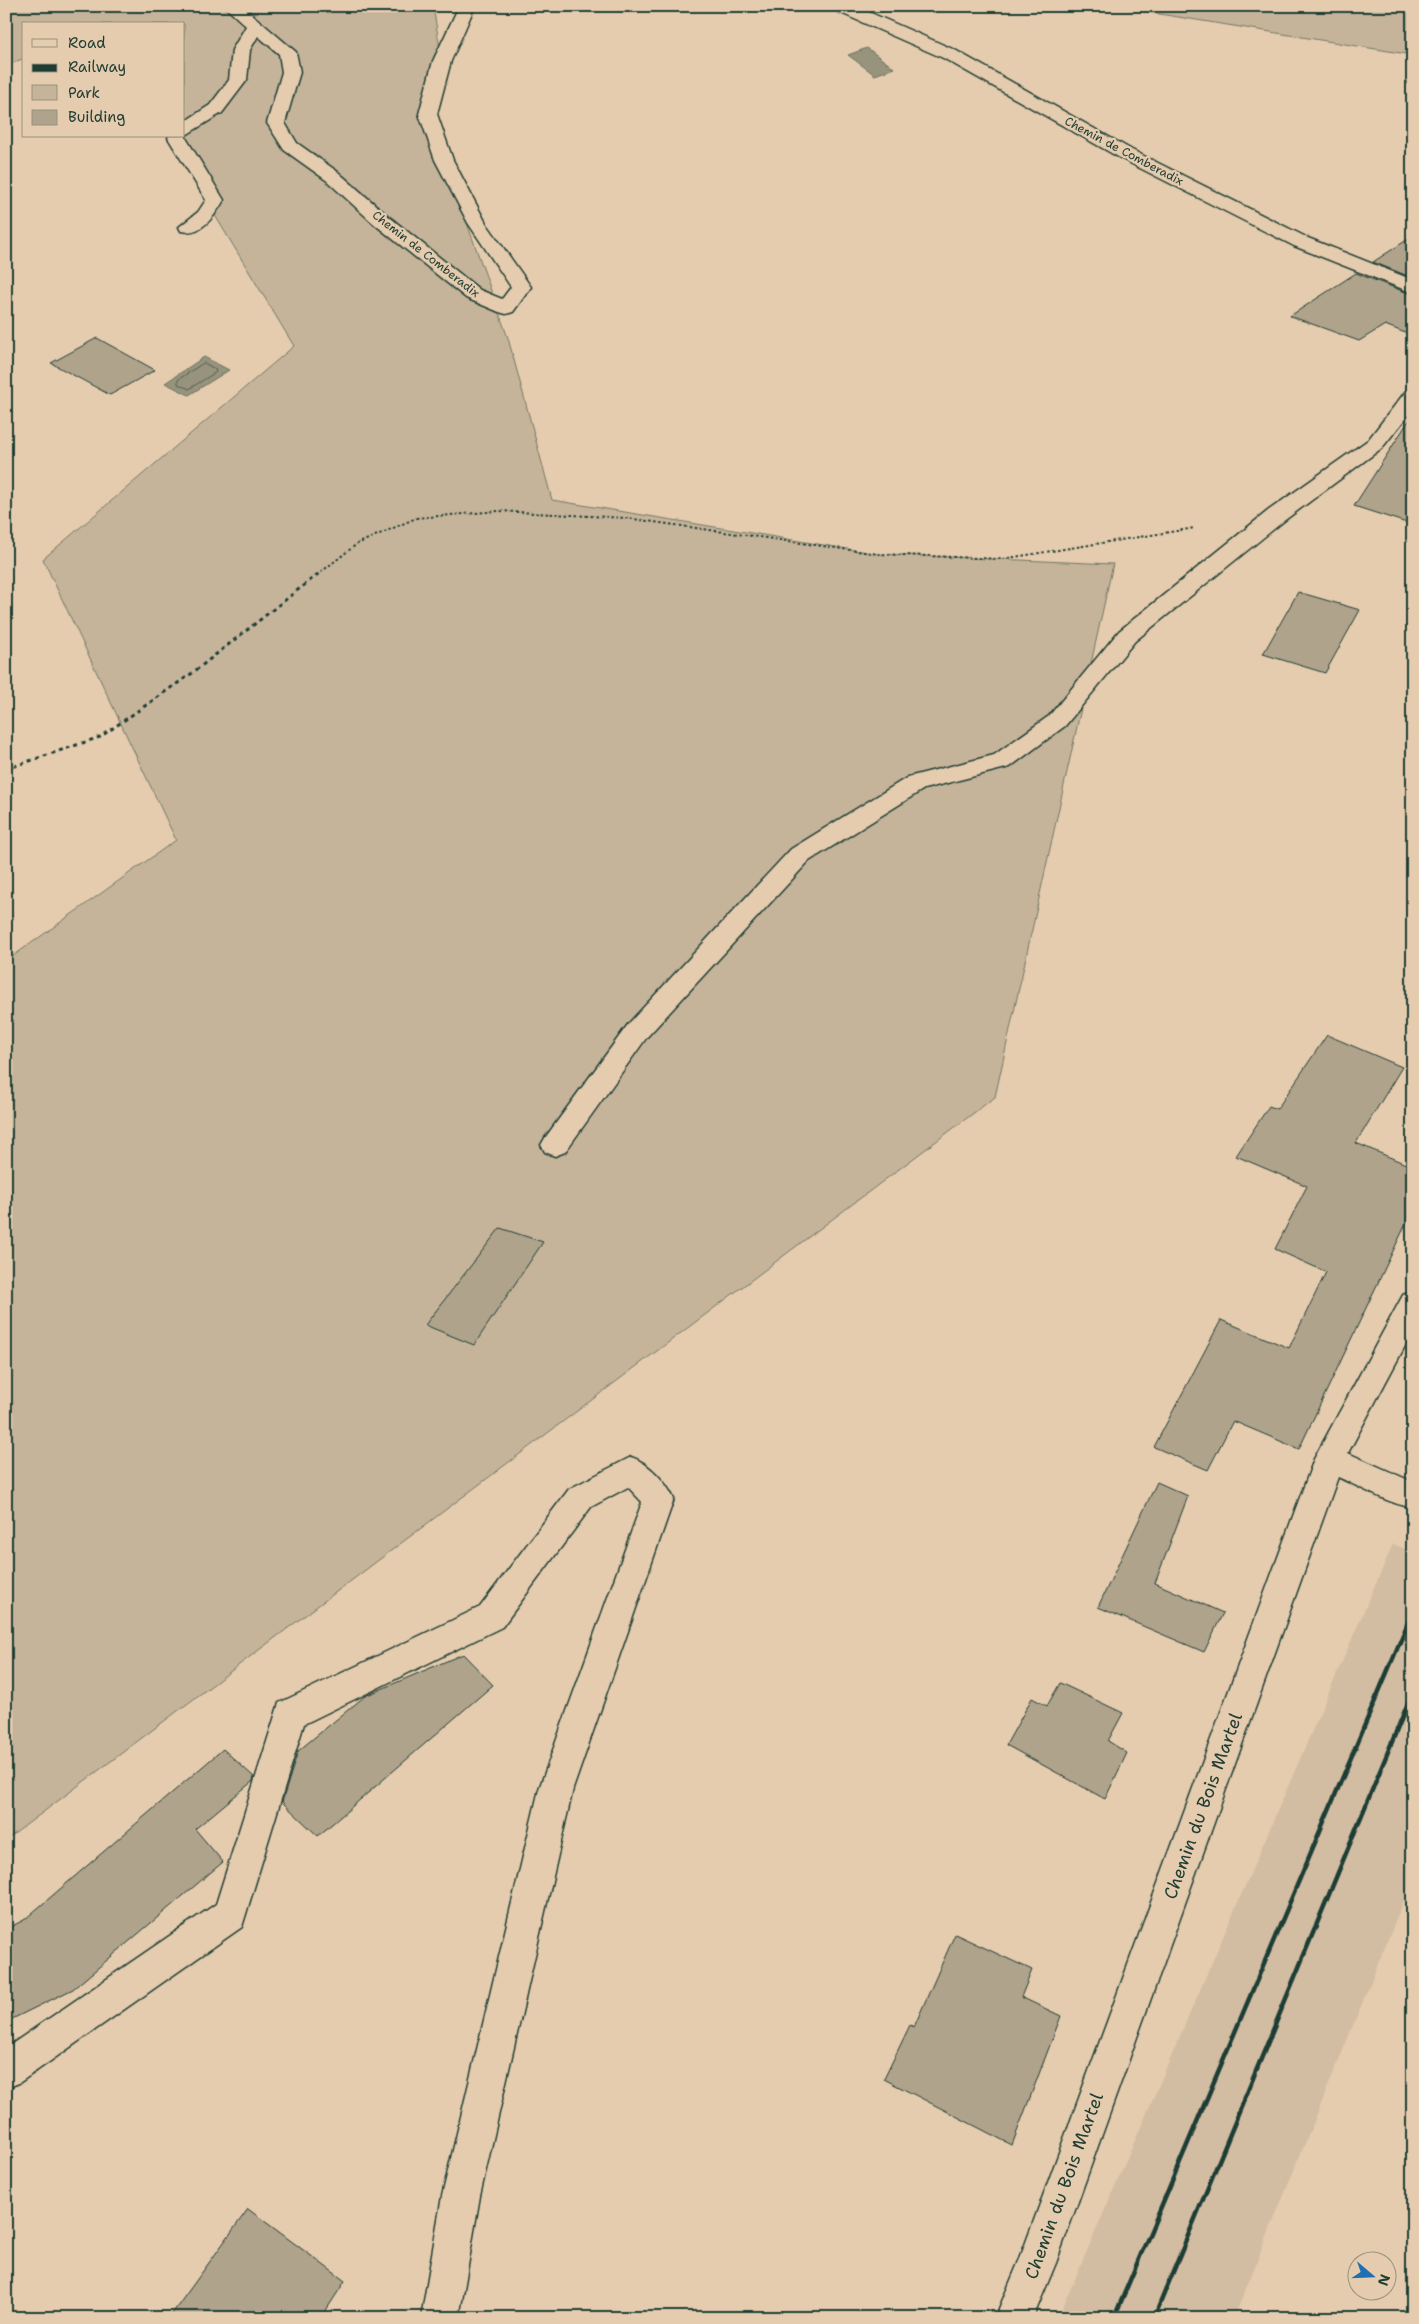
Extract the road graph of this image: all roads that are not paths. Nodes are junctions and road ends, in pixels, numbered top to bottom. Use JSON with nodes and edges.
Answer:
{"nodes":[{"id":1,"x":232,"y":6,"type":"edge"},
{"id":2,"x":467,"y":6,"type":"edge"},
{"id":3,"x":840,"y":6,"type":"edge"},
{"id":4,"x":255,"y":26,"type":"junction"},
{"id":5,"x":185,"y":129,"type":"edge"},
{"id":6,"x":177,"y":138,"type":"edge"},
{"id":7,"x":188,"y":227,"type":"dead end"},
{"id":8,"x":1413,"y":287,"type":"edge"},
{"id":9,"x":1413,"y":395,"type":"edge"},
{"id":10,"x":555,"y":1145,"type":"dead end"},
{"id":11,"x":1413,"y":1303,"type":"edge"},
{"id":12,"x":1329,"y":1459,"type":"junction"},
{"id":13,"x":1408,"y":1494,"type":"dead end"},
{"id":14,"x":6,"y":2070,"type":"edge"},
{"id":15,"x":440,"y":2318,"type":"edge"},
{"id":16,"x":1014,"y":2318,"type":"edge"}],
"edges":[{"from":1,"to":4,"type":"street","name":"Chemin de Comberadix"},
{"from":2,"to":4,"type":"street","name":"Chemin de Comberadix"},
{"from":3,"to":8,"type":"street","name":"Chemin de Comberadix"},
{"from":4,"to":5,"type":"street"},
{"from":6,"to":7,"type":"street"},
{"from":9,"to":10,"type":"street"},
{"from":11,"to":12,"type":"street","name":"Chemin du Bois Martel"},
{"from":12,"to":13,"type":"street"},
{"from":12,"to":16,"type":"street","name":"Chemin du Bois Martel"},
{"from":14,"to":15,"type":"street"}]}
